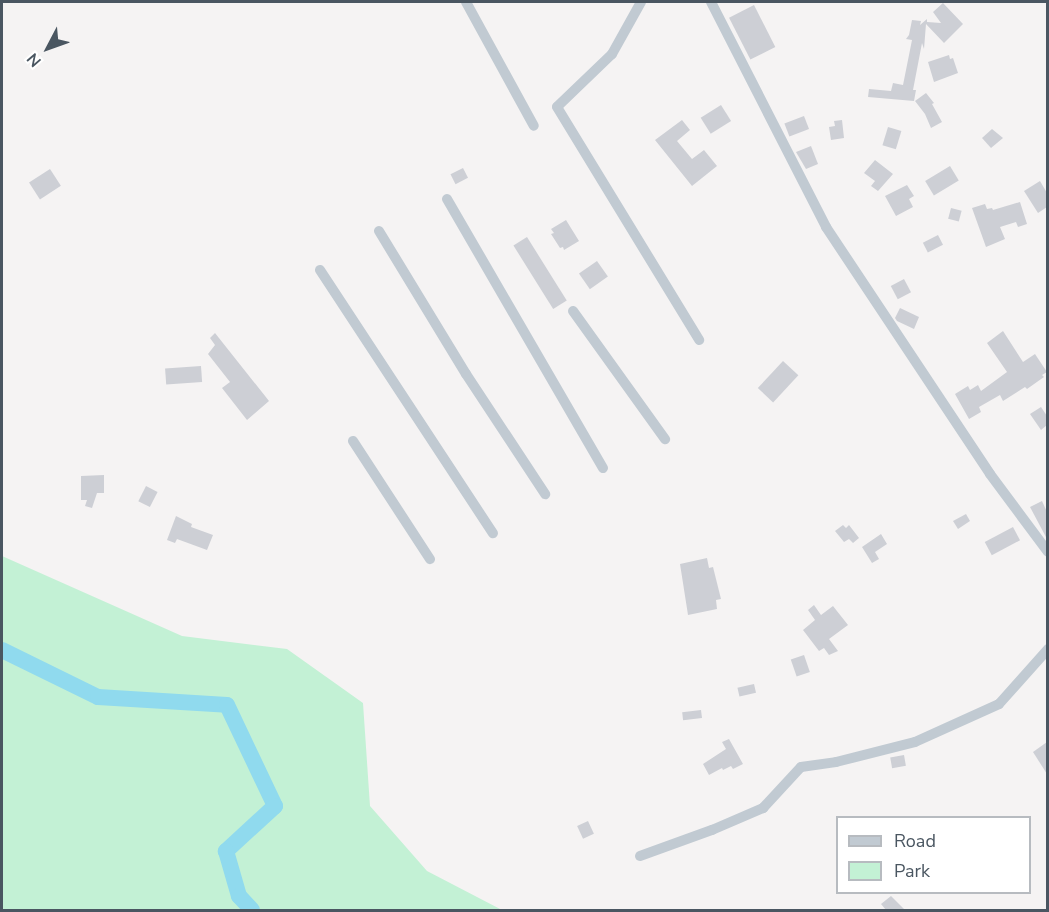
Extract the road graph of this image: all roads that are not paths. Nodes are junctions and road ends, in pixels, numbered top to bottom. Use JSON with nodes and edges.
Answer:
{"nodes":[{"id":1,"x":466,"y":2,"type":"edge"},
{"id":2,"x":641,"y":2,"type":"edge"},
{"id":3,"x":711,"y":2,"type":"edge"},
{"id":4,"x":534,"y":126,"type":"dead end"},
{"id":5,"x":447,"y":199,"type":"dead end"},
{"id":6,"x":379,"y":231,"type":"dead end"},
{"id":7,"x":320,"y":270,"type":"dead end"},
{"id":8,"x":573,"y":310,"type":"dead end"},
{"id":9,"x":699,"y":340,"type":"dead end"},
{"id":10,"x":665,"y":439,"type":"dead end"},
{"id":11,"x":353,"y":441,"type":"dead end"},
{"id":12,"x":603,"y":468,"type":"dead end"},
{"id":13,"x":544,"y":494,"type":"dead end"},
{"id":14,"x":493,"y":533,"type":"dead end"},
{"id":15,"x":1047,"y":552,"type":"edge"},
{"id":16,"x":430,"y":559,"type":"dead end"},
{"id":17,"x":1047,"y":649,"type":"edge"},
{"id":18,"x":640,"y":856,"type":"dead end"}],
"edges":[{"from":1,"to":4,"type":"street"},
{"from":2,"to":9,"type":"street"},
{"from":3,"to":15,"type":"street"},
{"from":5,"to":12,"type":"street"},
{"from":6,"to":13,"type":"street"},
{"from":7,"to":14,"type":"street"},
{"from":8,"to":10,"type":"street"},
{"from":11,"to":16,"type":"street"},
{"from":17,"to":18,"type":"street"}]}
